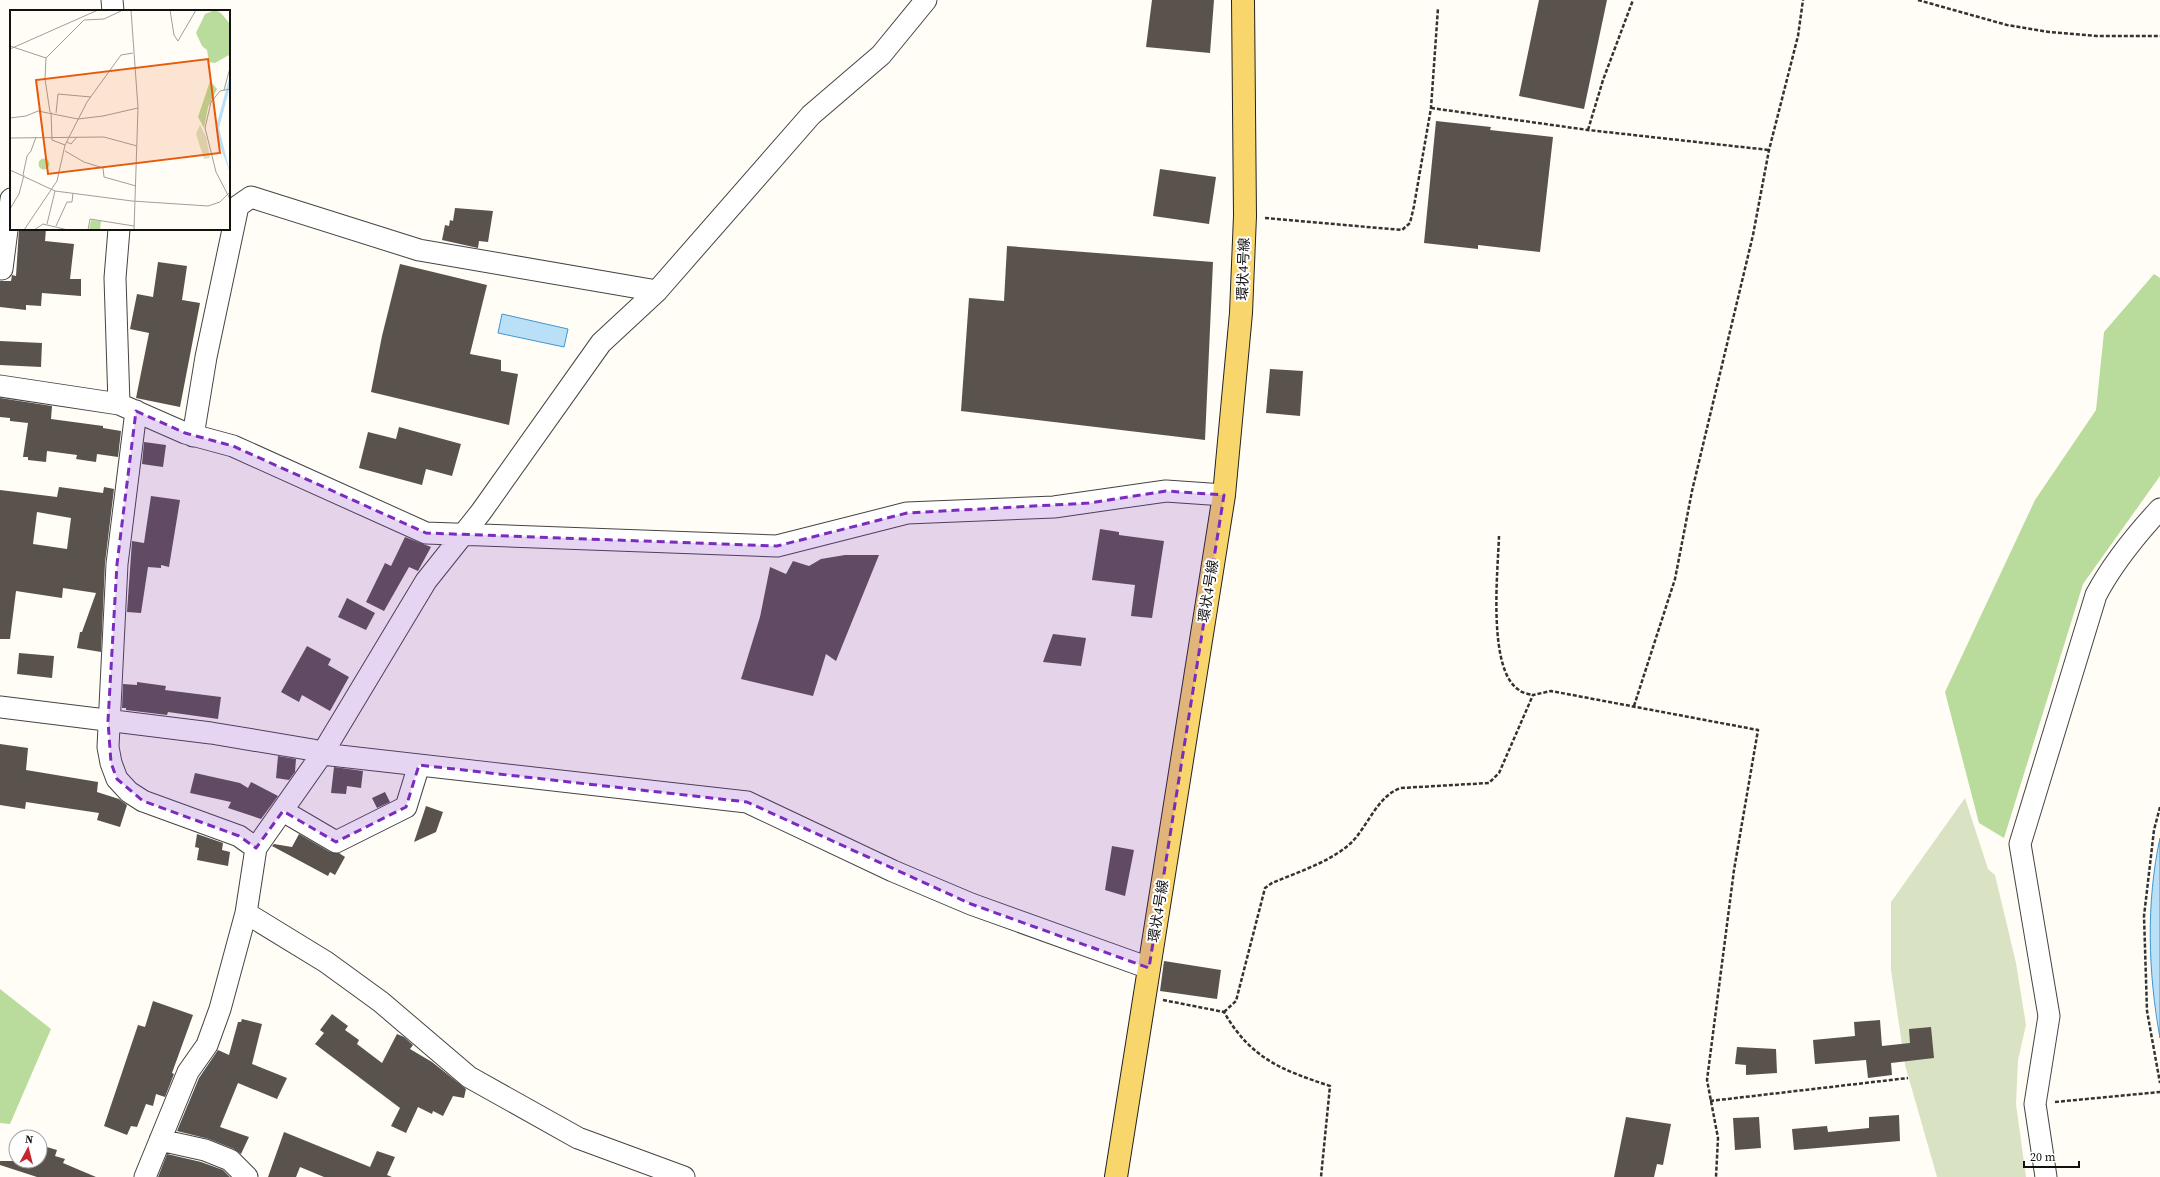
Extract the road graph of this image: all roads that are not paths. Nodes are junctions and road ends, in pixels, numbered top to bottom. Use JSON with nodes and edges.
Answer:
{"nodes":[{"id":1,"x":112,"y":0,"type":"edge"},
{"id":2,"x":926,"y":0,"type":"edge"},
{"id":3,"x":1243,"y":0,"type":"edge"},
{"id":4,"x":113,"y":10,"type":"edge"},
{"id":5,"x":10,"y":207,"type":"edge"},
{"id":6,"x":119,"y":230,"type":"edge"},
{"id":7,"x":2,"y":269,"type":"dead end"},
{"id":8,"x":657,"y":291,"type":"junction"},
{"id":9,"x":0,"y":386,"type":"edge"},
{"id":10,"x":128,"y":408,"type":"junction"},
{"id":11,"x":193,"y":436,"type":"junction"},
{"id":12,"x":1224,"y":495,"type":"junction"},
{"id":13,"x":2160,"y":509,"type":"edge"},
{"id":14,"x":463,"y":535,"type":"junction"},
{"id":15,"x":0,"y":707,"type":"edge"},
{"id":16,"x":108,"y":722,"type":"junction"},
{"id":17,"x":322,"y":754,"type":"junction"},
{"id":18,"x":419,"y":765,"type":"junction"},
{"id":19,"x":283,"y":811,"type":"junction"},
{"id":20,"x":256,"y":848,"type":"junction"},
{"id":21,"x":246,"y":914,"type":"junction"},
{"id":22,"x":1149,"y":968,"type":"junction"},
{"id":23,"x":160,"y":1140,"type":"junction"},
{"id":24,"x":145,"y":1177,"type":"edge"},
{"id":25,"x":247,"y":1177,"type":"edge"},
{"id":26,"x":684,"y":1177,"type":"edge"},
{"id":27,"x":1116,"y":1177,"type":"edge"},
{"id":28,"x":2046,"y":1177,"type":"edge"}],
"edges":[{"from":1,"to":4,"type":"street"},
{"from":2,"to":8,"type":"street"},
{"from":3,"to":12,"type":"main road","name":"環状4号線"},
{"from":5,"to":7,"type":"street"},
{"from":6,"to":10,"type":"street"},
{"from":8,"to":11,"type":"street"},
{"from":8,"to":14,"type":"street"},
{"from":9,"to":10,"type":"street"},
{"from":10,"to":11,"type":"street"},
{"from":10,"to":16,"type":"street"},
{"from":11,"to":14,"type":"street"},
{"from":12,"to":14,"type":"street"},
{"from":12,"to":22,"type":"main road","name":"環状4号線"},
{"from":13,"to":28,"type":"street"},
{"from":14,"to":17,"type":"street"},
{"from":15,"to":16,"type":"street"},
{"from":16,"to":17,"type":"street"},
{"from":16,"to":20,"type":"street"},
{"from":17,"to":18,"type":"street"},
{"from":17,"to":19,"type":"street"},
{"from":18,"to":19,"type":"street"},
{"from":18,"to":22,"type":"street"},
{"from":19,"to":20,"type":"street"},
{"from":20,"to":21,"type":"street"},
{"from":21,"to":23,"type":"street"},
{"from":21,"to":26,"type":"street"},
{"from":22,"to":27,"type":"main road","name":"環状4号線"},
{"from":23,"to":24,"type":"street"},
{"from":23,"to":25,"type":"street"}]}
